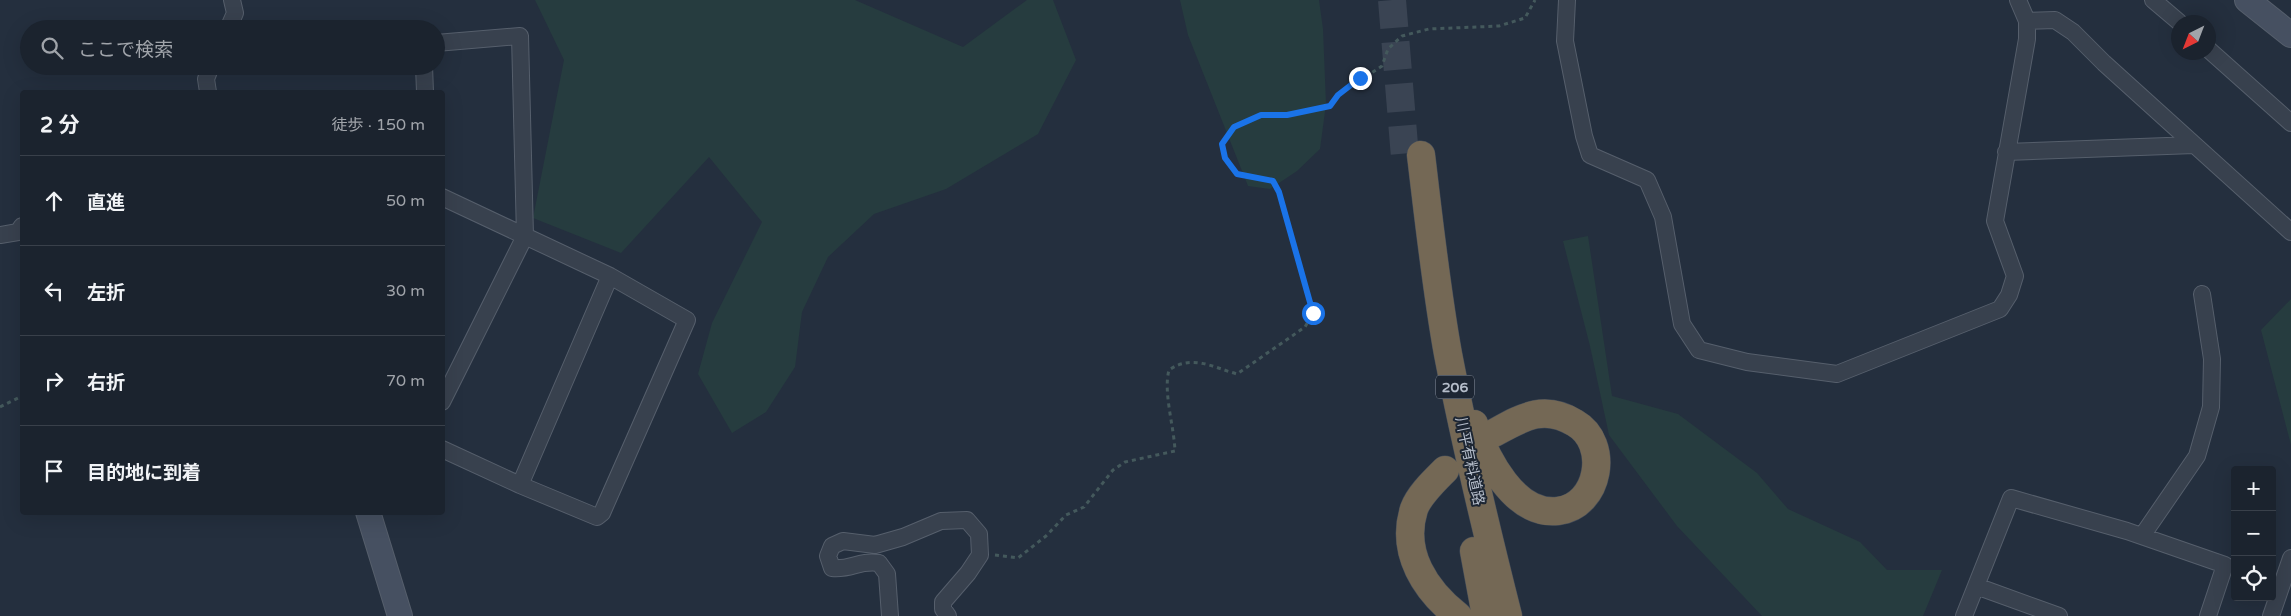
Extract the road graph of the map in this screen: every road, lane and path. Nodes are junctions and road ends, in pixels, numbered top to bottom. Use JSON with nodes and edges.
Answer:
{"nodes":[{"id":1,"x":232,"y":0,"type":"edge"},
{"id":2,"x":1535,"y":0,"type":"edge"},
{"id":3,"x":1567,"y":0,"type":"edge"},
{"id":4,"x":2018,"y":0,"type":"edge"},
{"id":5,"x":2154,"y":0,"type":"edge"},
{"id":6,"x":2261,"y":4,"type":"edge"},
{"id":7,"x":2171,"y":15,"type":"edge"},
{"id":8,"x":232,"y":20,"type":"edge"},
{"id":9,"x":2027,"y":21,"type":"junction"},
{"id":10,"x":2291,"y":35,"type":"edge"},
{"id":11,"x":445,"y":42,"type":"edge"},
{"id":12,"x":2216,"y":56,"type":"edge"},
{"id":13,"x":208,"y":75,"type":"edge"},
{"id":14,"x":424,"y":75,"type":"edge"},
{"id":15,"x":208,"y":90,"type":"edge"},
{"id":16,"x":425,"y":90,"type":"edge"},
{"id":17,"x":2291,"y":123,"type":"edge"},
{"id":18,"x":2194,"y":145,"type":"junction"},
{"id":19,"x":2006,"y":152,"type":"junction"},
{"id":20,"x":445,"y":198,"type":"edge"},
{"id":21,"x":20,"y":229,"type":"edge"},
{"id":22,"x":2291,"y":232,"type":"edge"},
{"id":23,"x":0,"y":235,"type":"edge"},
{"id":24,"x":525,"y":236,"type":"junction"},
{"id":25,"x":610,"y":276,"type":"junction"},
{"id":26,"x":2202,"y":294,"type":"dead end"},
{"id":27,"x":1448,"y":352,"type":"junction"},
{"id":28,"x":445,"y":396,"type":"edge"},
{"id":29,"x":20,"y":397,"type":"edge"},
{"id":30,"x":0,"y":407,"type":"edge"},
{"id":31,"x":1494,"y":433,"type":"dead end"},
{"id":32,"x":445,"y":450,"type":"edge"},
{"id":33,"x":1450,"y":461,"type":"junction"},
{"id":34,"x":520,"y":485,"type":"junction"},
{"id":35,"x":369,"y":515,"type":"edge"},
{"id":36,"x":2142,"y":536,"type":"junction"},
{"id":37,"x":980,"y":553,"type":"junction"},
{"id":38,"x":2291,"y":558,"type":"edge"},
{"id":39,"x":1976,"y":586,"type":"junction"},
{"id":40,"x":400,"y":616,"type":"edge"},
{"id":41,"x":890,"y":616,"type":"edge"},
{"id":42,"x":948,"y":616,"type":"edge"},
{"id":43,"x":1458,"y":616,"type":"edge"},
{"id":44,"x":1486,"y":616,"type":"edge"},
{"id":45,"x":1497,"y":616,"type":"edge"},
{"id":46,"x":1508,"y":616,"type":"edge"},
{"id":47,"x":1964,"y":616,"type":"edge"},
{"id":48,"x":2059,"y":616,"type":"edge"},
{"id":49,"x":2208,"y":616,"type":"edge"},
{"id":50,"x":2270,"y":616,"type":"edge"}],
"edges":[{"from":1,"to":8,"type":"street"},
{"from":2,"to":37,"type":"path"},
{"from":3,"to":19,"type":"street"},
{"from":4,"to":9,"type":"street"},
{"from":5,"to":7,"type":"street"},
{"from":6,"to":10,"type":"street"},
{"from":9,"to":18,"type":"street"},
{"from":9,"to":19,"type":"street"},
{"from":11,"to":24,"type":"street"},
{"from":12,"to":17,"type":"street"},
{"from":13,"to":15,"type":"street"},
{"from":14,"to":16,"type":"street"},
{"from":18,"to":19,"type":"street"},
{"from":18,"to":22,"type":"street"},
{"from":20,"to":24,"type":"street"},
{"from":21,"to":23,"type":"street"},
{"from":24,"to":25,"type":"street"},
{"from":24,"to":28,"type":"street"},
{"from":25,"to":34,"type":"street"},
{"from":25,"to":34,"type":"street"},
{"from":26,"to":36,"type":"street"},
{"from":27,"to":31,"type":"highway"},
{"from":27,"to":33,"type":"highway","name":"川平有料道路","number":"206"},
{"from":27,"to":46,"type":"highway","name":"川平有料道路","number":"206"},
{"from":29,"to":30,"type":"path"},
{"from":32,"to":34,"type":"street"},
{"from":33,"to":43,"type":"highway"},
{"from":33,"to":44,"type":"highway"},
{"from":33,"to":45,"type":"highway","name":"川平有料道路","number":"206"},
{"from":35,"to":40,"type":"street"},
{"from":36,"to":39,"type":"street"},
{"from":36,"to":49,"type":"street"},
{"from":37,"to":41,"type":"street"},
{"from":37,"to":42,"type":"street"},
{"from":38,"to":50,"type":"street"},
{"from":39,"to":47,"type":"street"},
{"from":39,"to":48,"type":"street"}]}
